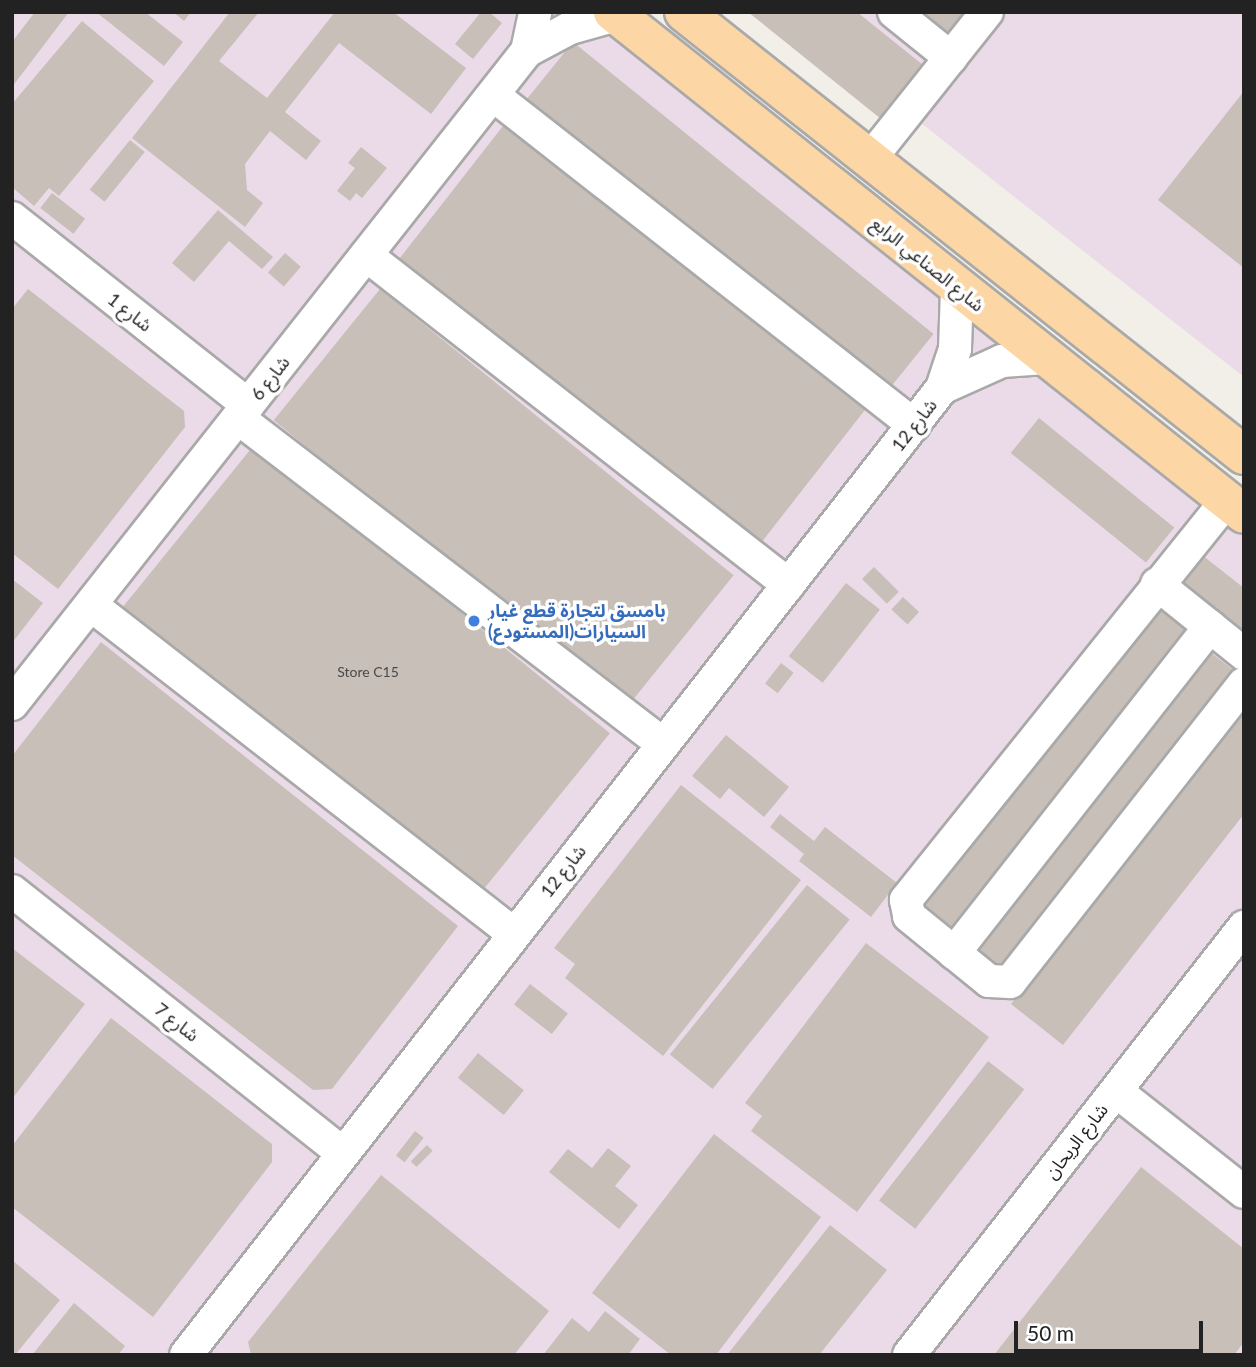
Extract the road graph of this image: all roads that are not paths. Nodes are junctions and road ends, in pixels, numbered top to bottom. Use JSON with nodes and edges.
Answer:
{"nodes":[{"id":1,"x":535,"y":12,"type":"edge"},
{"id":2,"x":894,"y":12,"type":"edge"},
{"id":3,"x":987,"y":12,"type":"edge"},
{"id":4,"x":615,"y":14,"type":"edge"},
{"id":5,"x":702,"y":18,"type":"edge"},
{"id":6,"x":527,"y":51,"type":"junction"},
{"id":7,"x":951,"y":58,"type":"junction"},
{"id":8,"x":493,"y":94,"type":"junction"},
{"id":9,"x":870,"y":159,"type":"junction"},
{"id":10,"x":12,"y":218,"type":"edge"},
{"id":11,"x":366,"y":256,"type":"junction"},
{"id":12,"x":957,"y":288,"type":"junction"},
{"id":13,"x":1046,"y":358,"type":"junction"},
{"id":14,"x":942,"y":388,"type":"junction"},
{"id":15,"x":243,"y":412,"type":"junction"},
{"id":16,"x":914,"y":425,"type":"junction"},
{"id":17,"x":1244,"y":455,"type":"edge"},
{"id":18,"x":1230,"y":493,"type":"edge"},
{"id":19,"x":1157,"y":584,"type":"junction"},
{"id":20,"x":789,"y":586,"type":"junction"},
{"id":21,"x":91,"y":604,"type":"junction"},
{"id":22,"x":1210,"y":626,"type":"junction"},
{"id":23,"x":1244,"y":654,"type":"edge"},
{"id":24,"x":1244,"y":684,"type":"edge"},
{"id":25,"x":12,"y":704,"type":"edge"},
{"id":26,"x":663,"y":744,"type":"junction"},
{"id":27,"x":12,"y":891,"type":"edge"},
{"id":28,"x":1244,"y":927,"type":"edge"},
{"id":29,"x":514,"y":934,"type":"junction"},
{"id":30,"x":954,"y":953,"type":"junction"},
{"id":31,"x":1115,"y":1091,"type":"junction"},
{"id":32,"x":342,"y":1153,"type":"junction"},
{"id":33,"x":1244,"y":1192,"type":"edge"},
{"id":34,"x":201,"y":1350,"type":"edge"},
{"id":35,"x":909,"y":1355,"type":"edge"}],
"edges":[{"from":1,"to":6,"type":"street","name":"شارع 6"},
{"from":2,"to":7,"type":"street"},
{"from":3,"to":7,"type":"street"},
{"from":4,"to":6,"type":"street","name":"شارع 6"},
{"from":4,"to":12,"type":"main road","name":"شارع الصناعي الرابع"},
{"from":5,"to":9,"type":"main road"},
{"from":6,"to":8,"type":"street","name":"شارع 6"},
{"from":7,"to":9,"type":"street"},
{"from":8,"to":11,"type":"street","name":"شارع 6"},
{"from":8,"to":16,"type":"street"},
{"from":9,"to":17,"type":"main road"},
{"from":10,"to":15,"type":"street","name":"شارع 1"},
{"from":11,"to":15,"type":"street","name":"شارع 6"},
{"from":11,"to":20,"type":"street"},
{"from":12,"to":13,"type":"main road","name":"شارع الصناعي الرابع"},
{"from":12,"to":14,"type":"street","name":"شارع 12"},
{"from":13,"to":14,"type":"street","name":"شارع 12"},
{"from":13,"to":18,"type":"main road","name":"شارع الصناعي الرابع"},
{"from":14,"to":16,"type":"street","name":"شارع 12"},
{"from":15,"to":21,"type":"street","name":"شارع 6"},
{"from":15,"to":26,"type":"street","name":"شارع 1"},
{"from":16,"to":20,"type":"street","name":"شارع 12"},
{"from":18,"to":19,"type":"street"},
{"from":19,"to":22,"type":"street"},
{"from":19,"to":30,"type":"street"},
{"from":20,"to":26,"type":"street","name":"شارع 12"},
{"from":21,"to":25,"type":"street","name":"شارع 6"},
{"from":21,"to":29,"type":"street"},
{"from":22,"to":23,"type":"street"},
{"from":22,"to":30,"type":"street"},
{"from":24,"to":30,"type":"street"},
{"from":26,"to":29,"type":"street","name":"شارع 12"},
{"from":27,"to":32,"type":"street","name":"شارع 7"},
{"from":28,"to":31,"type":"street","name":"شارع الريحان"},
{"from":29,"to":32,"type":"street","name":"شارع 12"},
{"from":31,"to":33,"type":"street"},
{"from":31,"to":35,"type":"street","name":"شارع الريحان"},
{"from":32,"to":34,"type":"street","name":"شارع 12"}]}
